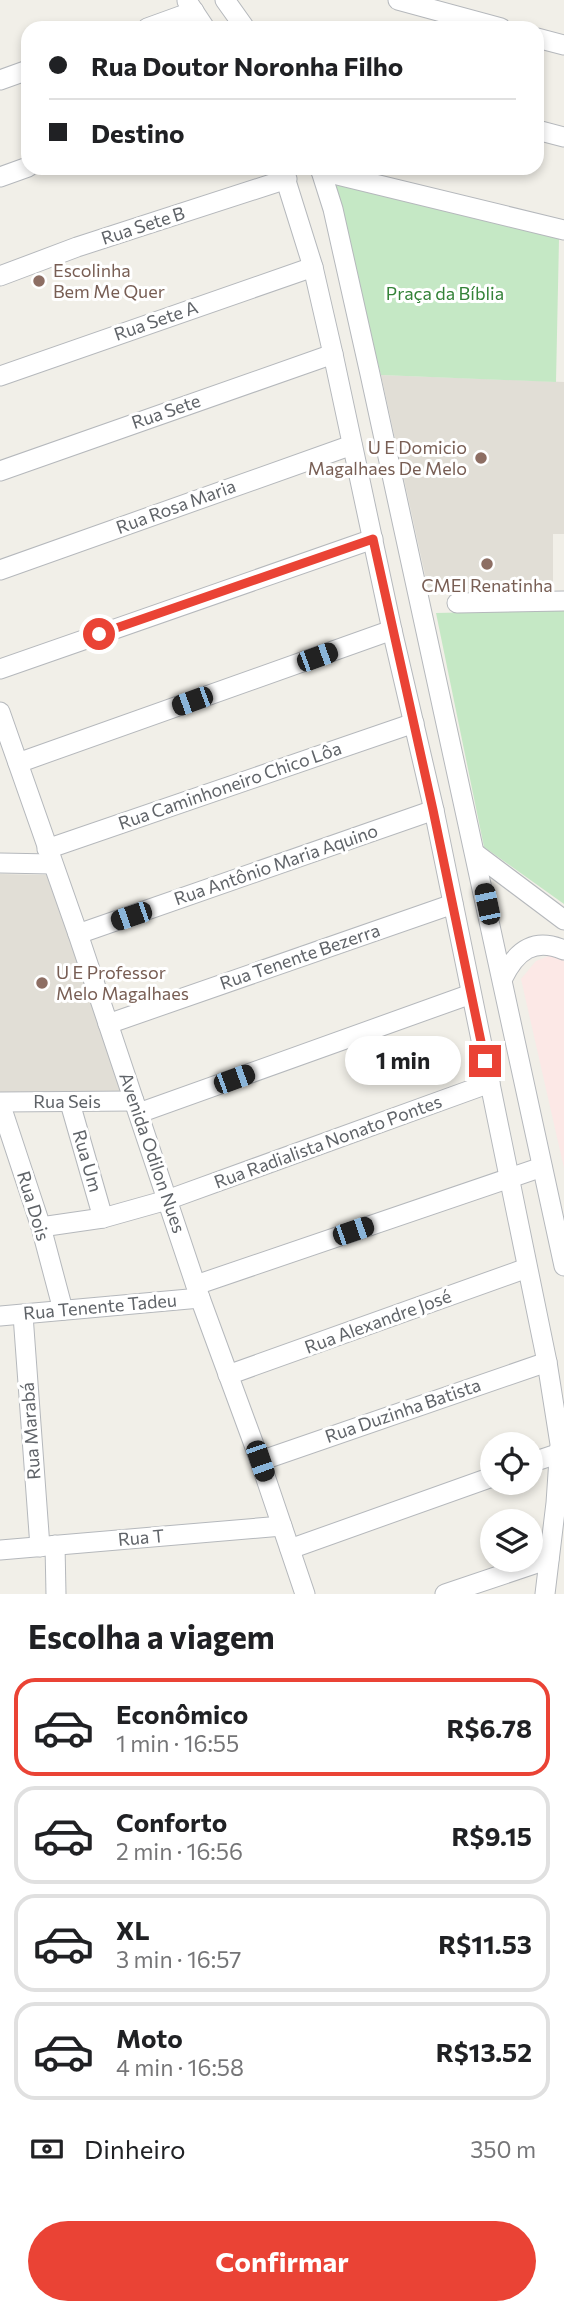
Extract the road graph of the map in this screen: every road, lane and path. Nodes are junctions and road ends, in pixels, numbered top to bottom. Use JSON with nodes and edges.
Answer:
{"nodes":[{"id":1,"x":225,"y":0,"type":"edge"},
{"id":2,"x":398,"y":0,"type":"edge"},
{"id":3,"x":195,"y":13,"type":"edge"},
{"id":4,"x":169,"y":21,"type":"edge"},
{"id":5,"x":240,"y":21,"type":"edge"},
{"id":6,"x":475,"y":21,"type":"edge"},
{"id":7,"x":544,"y":40,"type":"edge"},
{"id":8,"x":564,"y":45,"type":"edge"},
{"id":9,"x":21,"y":72,"type":"edge"},
{"id":10,"x":0,"y":80,"type":"edge"},
{"id":11,"x":544,"y":132,"type":"edge"},
{"id":12,"x":564,"y":137,"type":"edge"},
{"id":13,"x":21,"y":170,"type":"edge"},
{"id":14,"x":281,"y":175,"type":"edge"},
{"id":15,"x":284,"y":175,"type":"edge"},
{"id":16,"x":321,"y":175,"type":"edge"},
{"id":17,"x":340,"y":175,"type":"edge"},
{"id":18,"x":0,"y":177,"type":"edge"},
{"id":19,"x":564,"y":230,"type":"edge"},
{"id":20,"x":313,"y":267,"type":"junction"},
{"id":21,"x":0,"y":276,"type":"edge"},
{"id":22,"x":333,"y":354,"type":"junction"},
{"id":23,"x":0,"y":376,"type":"edge"},
{"id":24,"x":352,"y":444,"type":"junction"},
{"id":25,"x":0,"y":471,"type":"edge"},
{"id":26,"x":373,"y":539,"type":"junction"},
{"id":27,"x":0,"y":570,"type":"edge"},
{"id":28,"x":413,"y":578,"type":"junction"},
{"id":29,"x":383,"y":585,"type":"junction"},
{"id":30,"x":564,"y":601,"type":"edge"},
{"id":31,"x":457,"y":603,"type":"dead end"},
{"id":32,"x":392,"y":630,"type":"junction"},
{"id":33,"x":0,"y":669,"type":"edge"},
{"id":34,"x":0,"y":712,"type":"edge"},
{"id":35,"x":414,"y":723,"type":"junction"},
{"id":36,"x":18,"y":763,"type":"junction"},
{"id":37,"x":433,"y":810,"type":"junction"},
{"id":38,"x":476,"y":854,"type":"junction"},
{"id":39,"x":50,"y":857,"type":"junction"},
{"id":40,"x":0,"y":863,"type":"edge"},
{"id":41,"x":453,"y":904,"type":"junction"},
{"id":42,"x":564,"y":920,"type":"edge"},
{"id":43,"x":78,"y":934,"type":"junction"},
{"id":44,"x":564,"y":950,"type":"edge"},
{"id":45,"x":503,"y":978,"type":"junction"},
{"id":46,"x":471,"y":994,"type":"junction"},
{"id":47,"x":108,"y":1024,"type":"junction"},
{"id":48,"x":489,"y":1083,"type":"junction"},
{"id":49,"x":528,"y":1102,"type":"junction"},
{"id":50,"x":0,"y":1103,"type":"edge"},
{"id":51,"x":71,"y":1103,"type":"junction"},
{"id":52,"x":136,"y":1107,"type":"junction"},
{"id":53,"x":496,"y":1111,"type":"junction"},
{"id":54,"x":542,"y":1167,"type":"junction"},
{"id":55,"x":509,"y":1177,"type":"junction"},
{"id":56,"x":167,"y":1200,"type":"junction"},
{"id":57,"x":103,"y":1218,"type":"junction"},
{"id":58,"x":41,"y":1227,"type":"junction"},
{"id":59,"x":564,"y":1266,"type":"edge"},
{"id":60,"x":527,"y":1268,"type":"junction"},
{"id":61,"x":198,"y":1291,"type":"junction"},
{"id":62,"x":63,"y":1310,"type":"junction"},
{"id":63,"x":23,"y":1315,"type":"junction"},
{"id":64,"x":0,"y":1316,"type":"edge"},
{"id":65,"x":547,"y":1362,"type":"junction"},
{"id":66,"x":228,"y":1375,"type":"junction"},
{"id":67,"x":560,"y":1452,"type":"junction"},
{"id":68,"x":543,"y":1458,"type":"edge"},
{"id":69,"x":260,"y":1461,"type":"junction"},
{"id":70,"x":480,"y":1481,"type":"edge"},
{"id":71,"x":282,"y":1526,"type":"junction"},
{"id":72,"x":47,"y":1546,"type":"junction"},
{"id":73,"x":290,"y":1549,"type":"junction"},
{"id":74,"x":0,"y":1550,"type":"edge"},
{"id":75,"x":557,"y":1561,"type":"edge"},
{"id":76,"x":564,"y":1578,"type":"edge"},
{"id":77,"x":56,"y":1594,"type":"edge"},
{"id":78,"x":305,"y":1594,"type":"edge"},
{"id":79,"x":445,"y":1594,"type":"edge"},
{"id":80,"x":545,"y":1594,"type":"edge"}],
"edges":[{"from":1,"to":5,"type":"street"},
{"from":2,"to":6,"type":"street"},
{"from":3,"to":4,"type":"street"},
{"from":7,"to":8,"type":"street"},
{"from":9,"to":10,"type":"street"},
{"from":11,"to":12,"type":"street"},
{"from":13,"to":18,"type":"street"},
{"from":14,"to":21,"type":"street","name":"Rua Sete B"},
{"from":15,"to":20,"type":"street"},
{"from":16,"to":28,"type":"street"},
{"from":17,"to":19,"type":"street"},
{"from":20,"to":22,"type":"street"},
{"from":20,"to":23,"type":"street","name":"Rua Sete A"},
{"from":22,"to":24,"type":"street"},
{"from":22,"to":25,"type":"street","name":"Rua Sete"},
{"from":24,"to":26,"type":"street"},
{"from":24,"to":27,"type":"street","name":"Rua Rosa Maria"},
{"from":26,"to":29,"type":"street"},
{"from":26,"to":33,"type":"street"},
{"from":28,"to":29,"type":"street"},
{"from":28,"to":38,"type":"street"},
{"from":29,"to":32,"type":"street"},
{"from":30,"to":31,"type":"street"},
{"from":32,"to":35,"type":"street"},
{"from":32,"to":36,"type":"street"},
{"from":34,"to":36,"type":"street","name":"Avenida Odilon Nues"},
{"from":35,"to":37,"type":"street"},
{"from":35,"to":39,"type":"street","name":"Rua Caminhoneiro Chico Lôa"},
{"from":36,"to":39,"type":"street","name":"Avenida Odilon Nues"},
{"from":37,"to":41,"type":"street"},
{"from":37,"to":43,"type":"street","name":"Rua Antônio Maria Aquino"},
{"from":38,"to":42,"type":"street"},
{"from":38,"to":45,"type":"street"},
{"from":39,"to":40,"type":"street"},
{"from":39,"to":43,"type":"street","name":"Avenida Odilon Nues"},
{"from":41,"to":46,"type":"street"},
{"from":41,"to":47,"type":"street","name":"Rua Tenente Bezerra"},
{"from":43,"to":47,"type":"street","name":"Avenida Odilon Nues"},
{"from":44,"to":45,"type":"street"},
{"from":45,"to":49,"type":"street"},
{"from":46,"to":48,"type":"street"},
{"from":46,"to":52,"type":"street","name":"Rua Seis"},
{"from":47,"to":52,"type":"street","name":"Avenida Odilon Nues"},
{"from":48,"to":53,"type":"street"},
{"from":48,"to":56,"type":"street","name":"Rua Radialista Nonato Pontes"},
{"from":49,"to":53,"type":"street"},
{"from":49,"to":54,"type":"street"},
{"from":50,"to":51,"type":"street","name":"Rua Seis"},
{"from":50,"to":58,"type":"street","name":"Rua Dois"},
{"from":51,"to":52,"type":"street","name":"Rua Seis"},
{"from":51,"to":57,"type":"street","name":"Rua Um"},
{"from":52,"to":56,"type":"street","name":"Avenida Odilon Nues"},
{"from":53,"to":55,"type":"street"},
{"from":54,"to":55,"type":"street"},
{"from":54,"to":59,"type":"street"},
{"from":55,"to":60,"type":"street"},
{"from":55,"to":61,"type":"street"},
{"from":56,"to":57,"type":"street","name":"Rua Radialista Nonato Pontes"},
{"from":56,"to":61,"type":"street","name":"Avenida Odilon Nues"},
{"from":57,"to":58,"type":"street","name":"Rua Radialista Nonato Pontes"},
{"from":58,"to":62,"type":"street","name":"Rua Dois"},
{"from":60,"to":65,"type":"street"},
{"from":60,"to":66,"type":"street","name":"Rua Alexandre José"},
{"from":61,"to":62,"type":"street","name":"Rua Tenente Tadeu"},
{"from":61,"to":66,"type":"street","name":"Avenida Odilon Nues"},
{"from":62,"to":63,"type":"street","name":"Rua Tenente Tadeu"},
{"from":63,"to":64,"type":"street","name":"Rua Tenente Tadeu"},
{"from":63,"to":72,"type":"street","name":"Rua Marabá"},
{"from":65,"to":67,"type":"street"},
{"from":65,"to":69,"type":"street","name":"Rua Duzinha Batista"},
{"from":66,"to":69,"type":"street","name":"Avenida Odilon Nues"},
{"from":67,"to":68,"type":"street"},
{"from":67,"to":75,"type":"street"},
{"from":69,"to":71,"type":"street","name":"Avenida Odilon Nues"},
{"from":70,"to":73,"type":"street"},
{"from":71,"to":72,"type":"street","name":"Rua T"},
{"from":71,"to":73,"type":"street","name":"Avenida Odilon Nues"},
{"from":72,"to":74,"type":"street","name":"Rua T"},
{"from":72,"to":77,"type":"street","name":"Rua Marabá"},
{"from":73,"to":78,"type":"street","name":"Avenida Odilon Nues"},
{"from":75,"to":76,"type":"street"},
{"from":75,"to":79,"type":"street"},
{"from":75,"to":80,"type":"street"}]}
